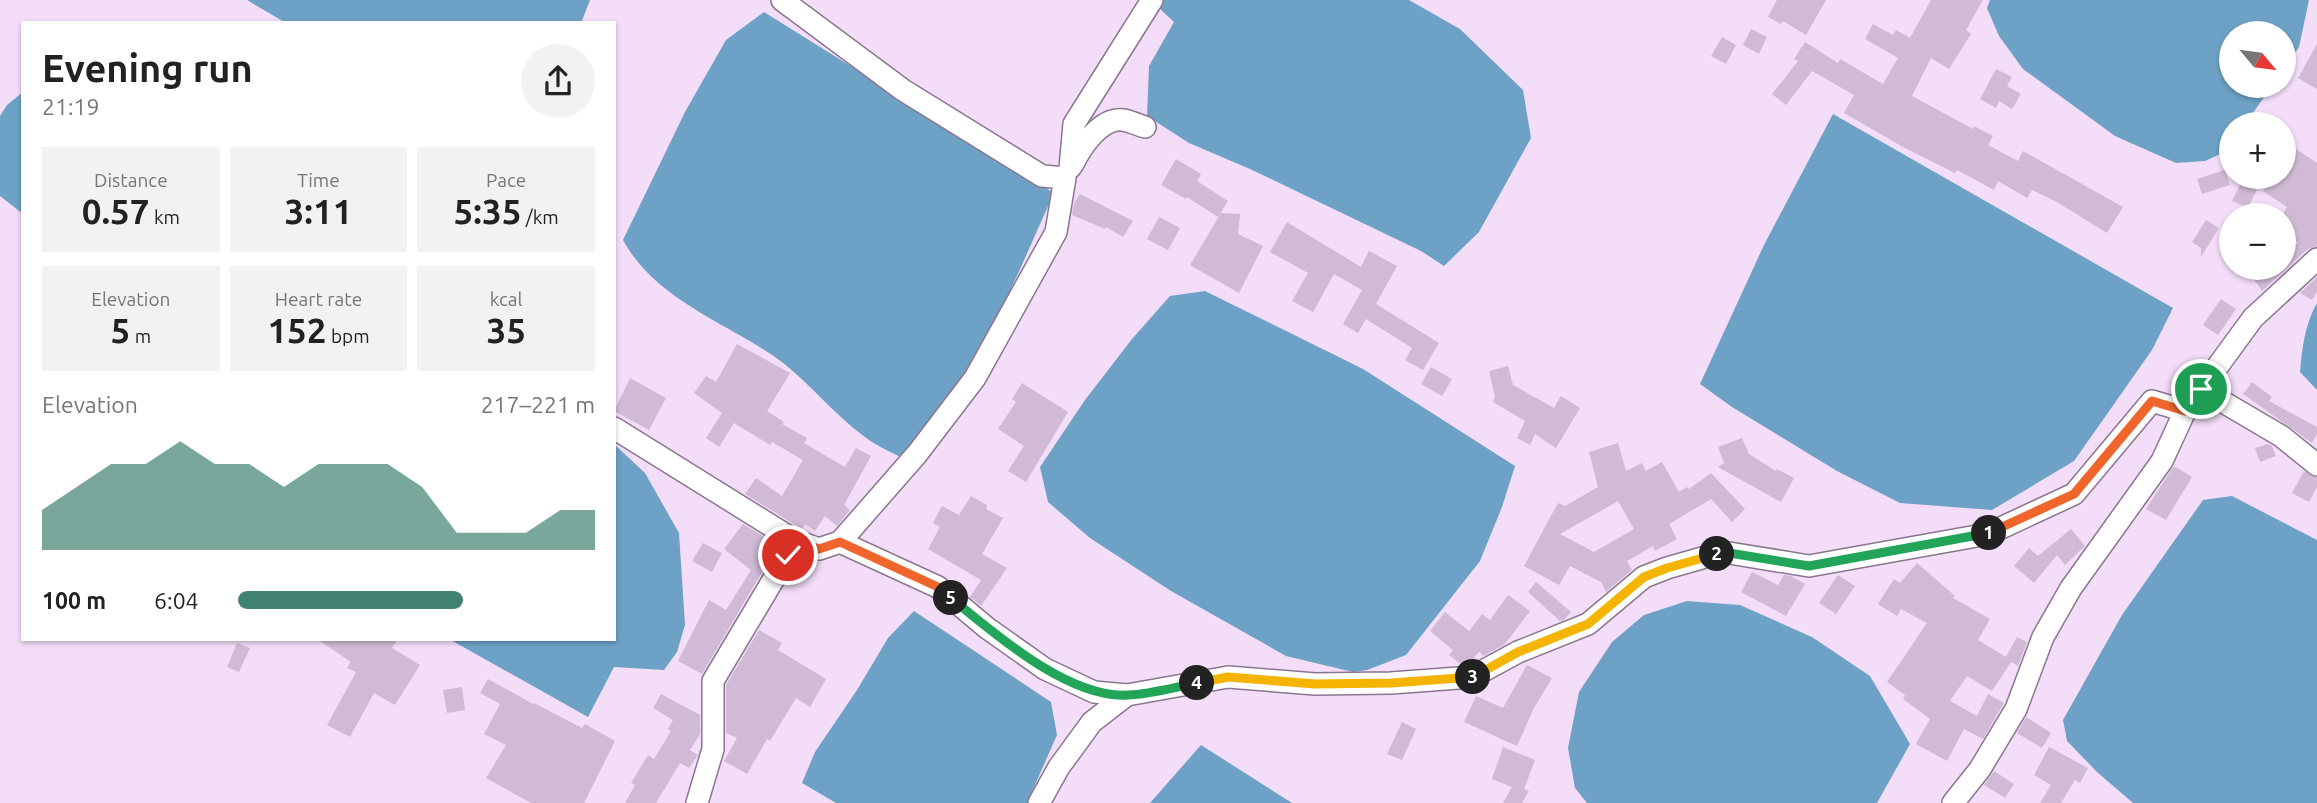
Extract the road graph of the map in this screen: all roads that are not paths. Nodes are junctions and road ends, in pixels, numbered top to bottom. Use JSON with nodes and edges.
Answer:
{"nodes":[{"id":1,"x":782,"y":0,"type":"edge"},
{"id":2,"x":1152,"y":0,"type":"edge"},
{"id":3,"x":1145,"y":127,"type":"dead end"},
{"id":4,"x":1068,"y":173,"type":"junction"},
{"id":5,"x":2317,"y":259,"type":"edge"},
{"id":6,"x":2201,"y":389,"type":"junction"},
{"id":7,"x":2185,"y":411,"type":"junction"},
{"id":8,"x":616,"y":429,"type":"edge"},
{"id":9,"x":2317,"y":465,"type":"edge"},
{"id":10,"x":794,"y":540,"type":"junction"},
{"id":11,"x":840,"y":542,"type":"junction"},
{"id":12,"x":1127,"y":695,"type":"junction"},
{"id":13,"x":697,"y":803,"type":"edge"},
{"id":14,"x":1039,"y":803,"type":"edge"},
{"id":15,"x":1953,"y":803,"type":"edge"}],
"edges":[{"from":1,"to":4,"type":"street"},
{"from":2,"to":4,"type":"street"},
{"from":3,"to":4,"type":"street"},
{"from":4,"to":11,"type":"street"},
{"from":5,"to":6,"type":"street"},
{"from":6,"to":7,"type":"street"},
{"from":6,"to":9,"type":"street"},
{"from":7,"to":12,"type":"street"},
{"from":7,"to":15,"type":"street"},
{"from":8,"to":10,"type":"street"},
{"from":10,"to":11,"type":"street"},
{"from":10,"to":13,"type":"street"},
{"from":11,"to":12,"type":"street"},
{"from":12,"to":14,"type":"street"}]}
